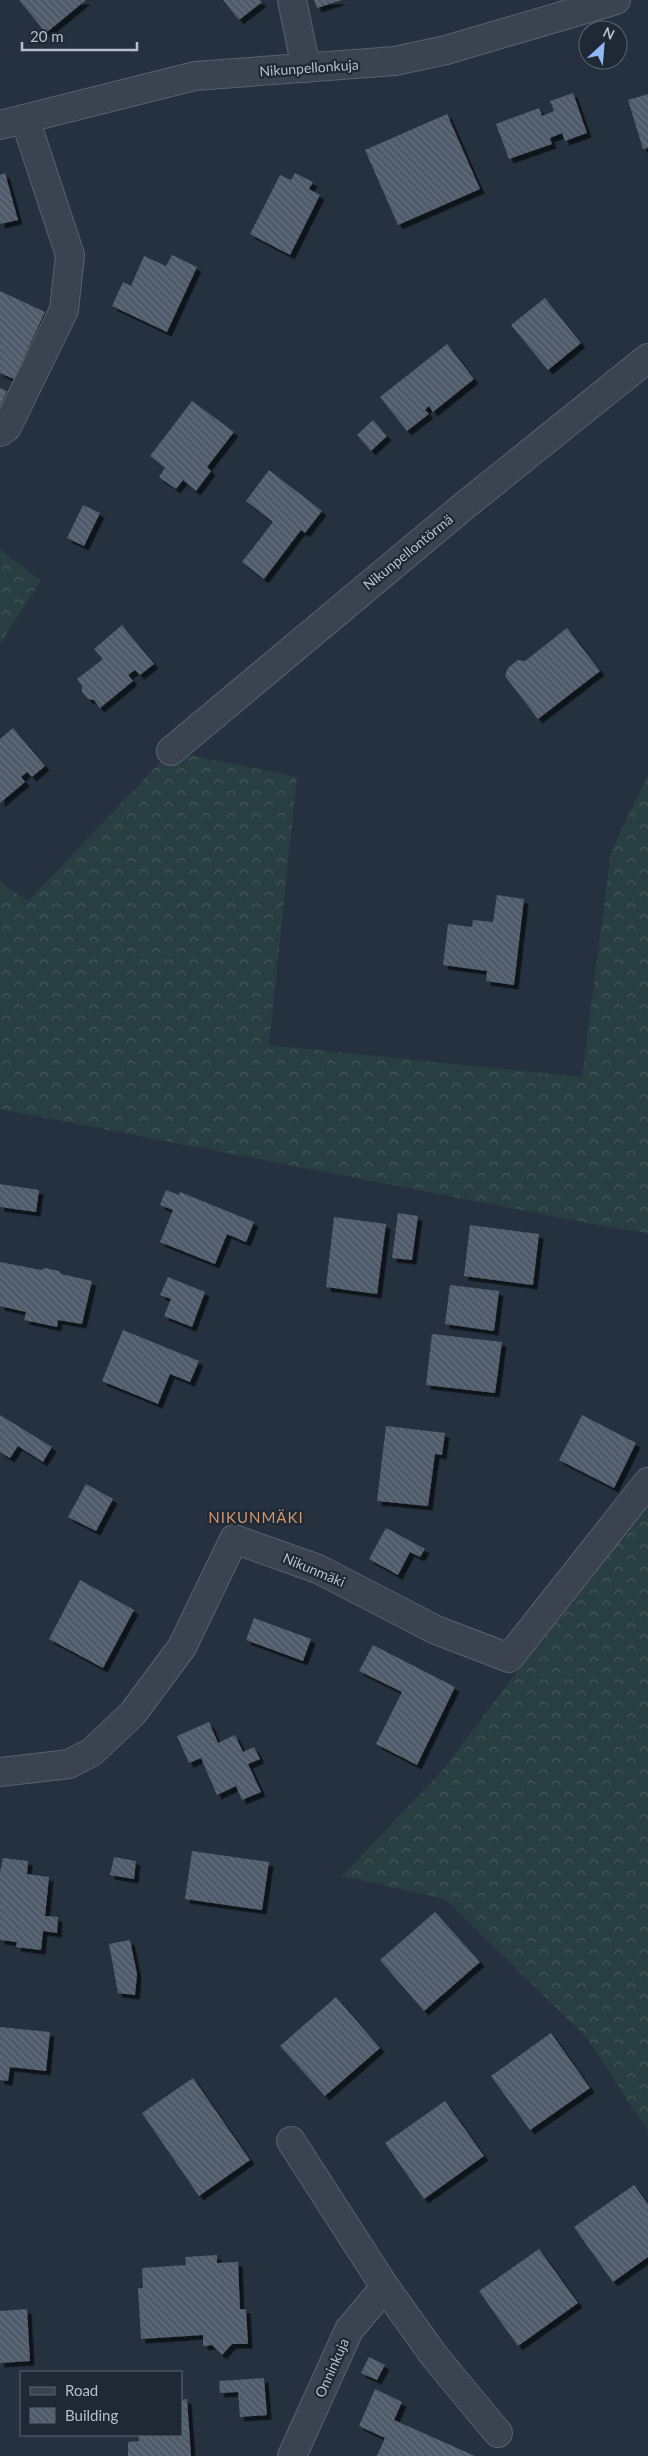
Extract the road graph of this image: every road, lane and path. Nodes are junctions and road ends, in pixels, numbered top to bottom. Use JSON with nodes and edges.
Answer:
{"nodes":[{"id":1,"x":292,"y":0,"type":"edge"},
{"id":2,"x":616,"y":0,"type":"edge"},
{"id":3,"x":306,"y":68,"type":"junction"},
{"id":4,"x":13,"y":122,"type":"edge"},
{"id":5,"x":648,"y":358,"type":"edge"},
{"id":6,"x":0,"y":432,"type":"edge"},
{"id":7,"x":171,"y":751,"type":"dead end"},
{"id":8,"x":648,"y":1482,"type":"edge"},
{"id":9,"x":0,"y":1772,"type":"edge"},
{"id":10,"x":291,"y":2141,"type":"dead end"},
{"id":11,"x":385,"y":2288,"type":"junction"},
{"id":12,"x":498,"y":2433,"type":"dead end"},
{"id":13,"x":292,"y":2456,"type":"edge"}],
"edges":[{"from":1,"to":3,"type":"street"},
{"from":2,"to":3,"type":"street","name":"Nikunpellonkuja"},
{"from":3,"to":4,"type":"street","name":"Nikunpellonkuja"},
{"from":4,"to":6,"type":"street"},
{"from":5,"to":7,"type":"street","name":"Nikunpellontörmä"},
{"from":8,"to":9,"type":"street","name":"Nikunmäki"},
{"from":10,"to":11,"type":"street"},
{"from":11,"to":12,"type":"street"},
{"from":11,"to":13,"type":"street","name":"Onninkuja"}]}
